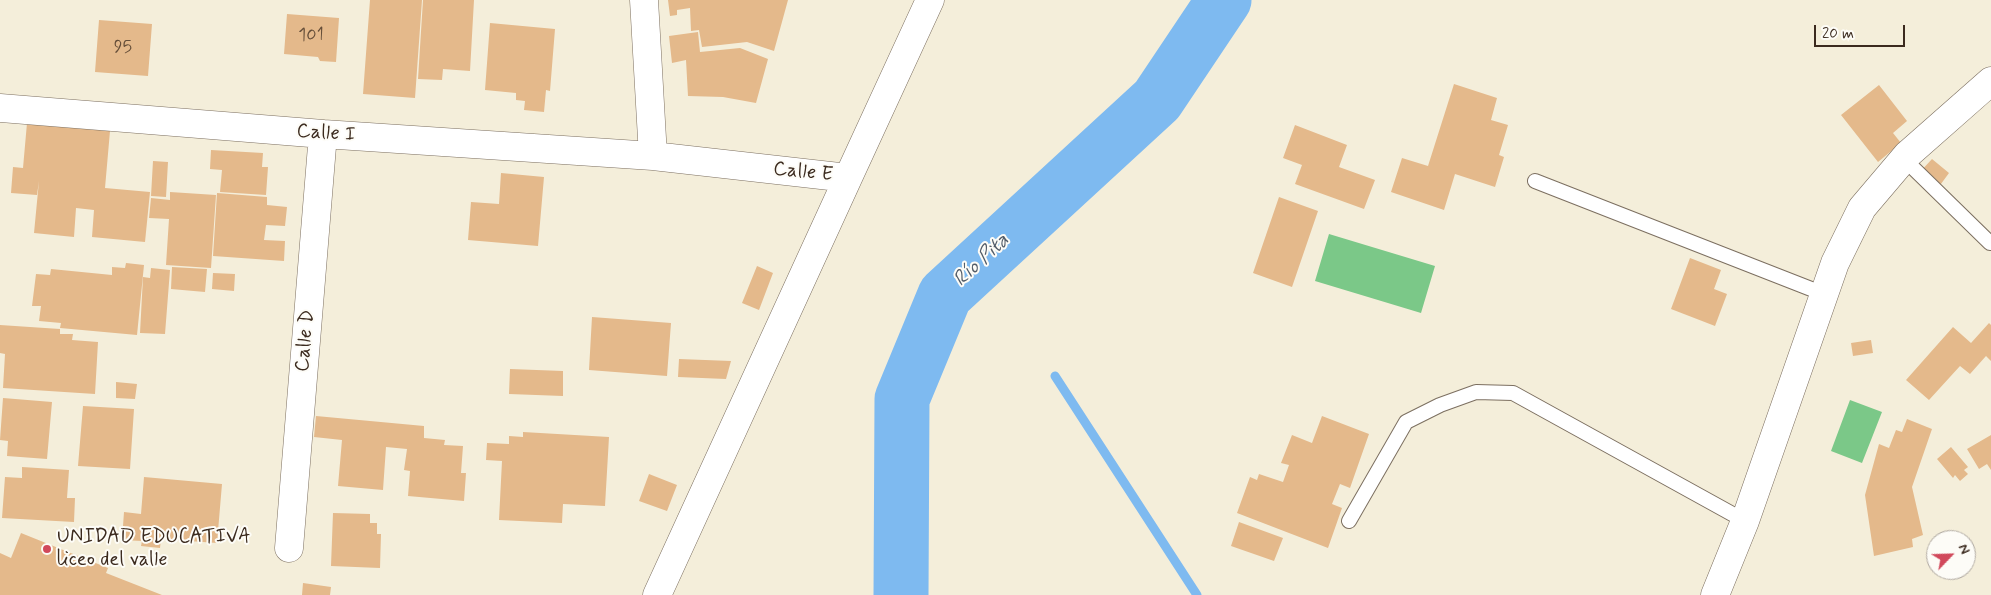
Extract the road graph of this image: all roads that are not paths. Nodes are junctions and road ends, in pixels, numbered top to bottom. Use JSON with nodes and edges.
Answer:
{"nodes":[{"id":1,"x":644,"y":0,"type":"edge"},
{"id":2,"x":930,"y":0,"type":"edge"},
{"id":3,"x":1991,"y":81,"type":"edge"},
{"id":4,"x":0,"y":113,"type":"edge"},
{"id":5,"x":323,"y":134,"type":"junction"},
{"id":6,"x":653,"y":156,"type":"junction"},
{"id":7,"x":1904,"y":159,"type":"junction"},
{"id":8,"x":848,"y":178,"type":"junction"},
{"id":9,"x":1535,"y":181,"type":"dead end"},
{"id":10,"x":1990,"y":243,"type":"edge"},
{"id":11,"x":1824,"y":294,"type":"junction"},
{"id":12,"x":1349,"y":520,"type":"dead end"},
{"id":13,"x":1745,"y":521,"type":"junction"},
{"id":14,"x":289,"y":548,"type":"dead end"},
{"id":15,"x":657,"y":595,"type":"edge"},
{"id":16,"x":1715,"y":595,"type":"edge"}],
"edges":[{"from":1,"to":6,"type":"street"},
{"from":2,"to":8,"type":"street","name":"Calle E"},
{"from":3,"to":7,"type":"street"},
{"from":4,"to":5,"type":"street","name":"Calle I"},
{"from":5,"to":6,"type":"street","name":"Calle I"},
{"from":5,"to":14,"type":"street","name":"Calle D"},
{"from":6,"to":8,"type":"street","name":"Calle E"},
{"from":7,"to":10,"type":"lane"},
{"from":7,"to":11,"type":"street"},
{"from":8,"to":15,"type":"street"},
{"from":9,"to":11,"type":"lane"},
{"from":11,"to":13,"type":"street"},
{"from":12,"to":13,"type":"lane"},
{"from":13,"to":16,"type":"street"}]}
